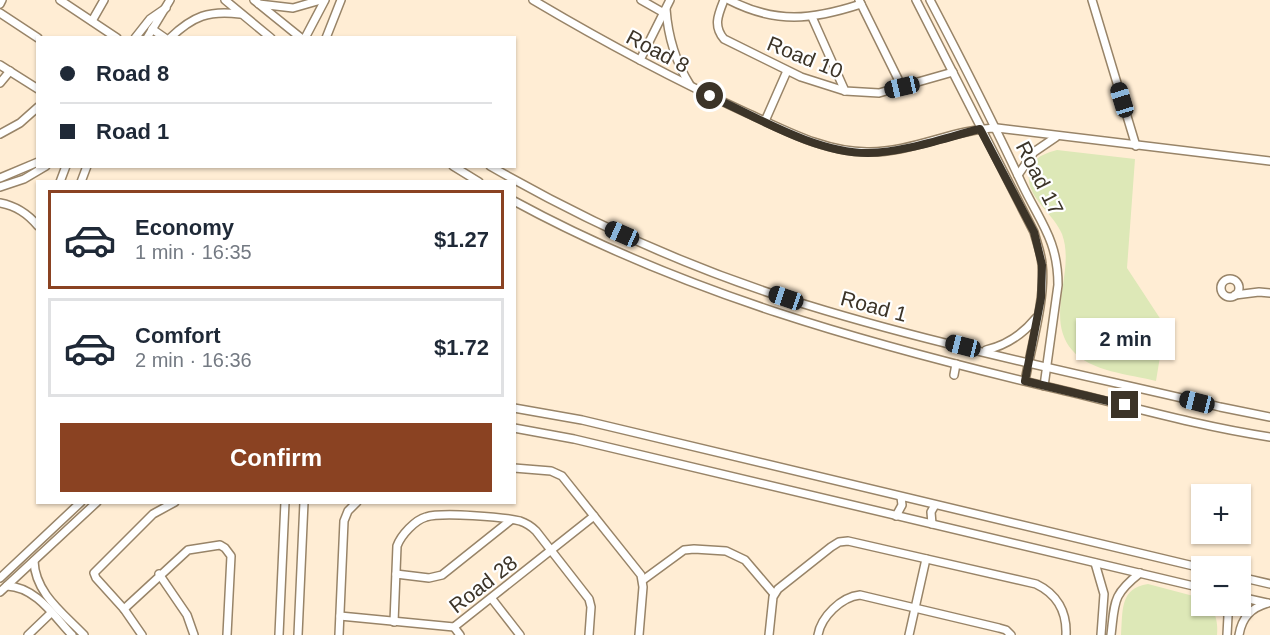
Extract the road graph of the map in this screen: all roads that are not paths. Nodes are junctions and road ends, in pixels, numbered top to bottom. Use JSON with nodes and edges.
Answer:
{"nodes":[{"id":1,"x":3,"y":0,"type":"edge"},
{"id":2,"x":60,"y":0,"type":"edge"},
{"id":3,"x":104,"y":0,"type":"edge"},
{"id":4,"x":170,"y":0,"type":"edge"},
{"id":5,"x":225,"y":0,"type":"edge"},
{"id":6,"x":323,"y":0,"type":"edge"},
{"id":7,"x":341,"y":0,"type":"edge"},
{"id":8,"x":532,"y":0,"type":"edge"},
{"id":9,"x":640,"y":0,"type":"edge"},
{"id":10,"x":670,"y":0,"type":"edge"},
{"id":11,"x":724,"y":0,"type":"edge"},
{"id":12,"x":729,"y":0,"type":"edge"},
{"id":13,"x":916,"y":0,"type":"edge"},
{"id":14,"x":930,"y":0,"type":"edge"},
{"id":15,"x":1092,"y":0,"type":"edge"},
{"id":16,"x":257,"y":2,"type":"edge"},
{"id":17,"x":860,"y":2,"type":"edge"},
{"id":18,"x":0,"y":4,"type":"edge"},
{"id":19,"x":166,"y":8,"type":"junction"},
{"id":20,"x":665,"y":11,"type":"junction"},
{"id":21,"x":0,"y":13,"type":"edge"},
{"id":22,"x":240,"y":14,"type":"junction"},
{"id":23,"x":812,"y":17,"type":"junction"},
{"id":24,"x":92,"y":21,"type":"junction"},
{"id":25,"x":152,"y":29,"type":"junction"},
{"id":26,"x":114,"y":36,"type":"edge"},
{"id":27,"x":137,"y":36,"type":"edge"},
{"id":28,"x":148,"y":36,"type":"edge"},
{"id":29,"x":162,"y":36,"type":"edge"},
{"id":30,"x":172,"y":36,"type":"edge"},
{"id":31,"x":268,"y":36,"type":"edge"},
{"id":32,"x":300,"y":36,"type":"edge"},
{"id":33,"x":304,"y":36,"type":"edge"},
{"id":34,"x":327,"y":36,"type":"edge"},
{"id":35,"x":36,"y":37,"type":"edge"},
{"id":36,"x":640,"y":60,"type":"junction"},
{"id":37,"x":0,"y":65,"type":"edge"},
{"id":38,"x":787,"y":70,"type":"junction"},
{"id":39,"x":10,"y":71,"type":"junction"},
{"id":40,"x":953,"y":72,"type":"junction"},
{"id":41,"x":0,"y":84,"type":"edge"},
{"id":42,"x":692,"y":87,"type":"junction"},
{"id":43,"x":902,"y":87,"type":"junction"},
{"id":44,"x":36,"y":88,"type":"edge"},
{"id":45,"x":845,"y":91,"type":"junction"},
{"id":46,"x":36,"y":109,"type":"edge"},
{"id":47,"x":765,"y":121,"type":"junction"},
{"id":48,"x":997,"y":128,"type":"junction"},
{"id":49,"x":980,"y":129,"type":"junction"},
{"id":50,"x":0,"y":134,"type":"edge"},
{"id":51,"x":1057,"y":137,"type":"junction"},
{"id":52,"x":1136,"y":146,"type":"junction"},
{"id":53,"x":1270,"y":161,"type":"edge"},
{"id":54,"x":36,"y":163,"type":"edge"},
{"id":55,"x":42,"y":168,"type":"edge"},
{"id":56,"x":456,"y":168,"type":"edge"},
{"id":57,"x":493,"y":168,"type":"edge"},
{"id":58,"x":1018,"y":175,"type":"junction"},
{"id":59,"x":0,"y":178,"type":"edge"},
{"id":60,"x":476,"y":180,"type":"edge"},
{"id":61,"x":0,"y":187,"type":"edge"},
{"id":62,"x":516,"y":202,"type":"edge"},
{"id":63,"x":0,"y":203,"type":"edge"},
{"id":64,"x":36,"y":224,"type":"edge"},
{"id":65,"x":1236,"y":281,"type":"junction"},
{"id":66,"x":1259,"y":292,"type":"junction"},
{"id":67,"x":1270,"y":293,"type":"edge"},
{"id":68,"x":1235,"y":295,"type":"junction"},
{"id":69,"x":1037,"y":316,"type":"junction"},
{"id":70,"x":900,"y":350,"type":"junction"},
{"id":71,"x":983,"y":351,"type":"junction"},
{"id":72,"x":898,"y":361,"type":"dead end"},
{"id":73,"x":1029,"y":362,"type":"junction"},
{"id":74,"x":956,"y":364,"type":"junction"},
{"id":75,"x":1046,"y":366,"type":"junction"},
{"id":76,"x":954,"y":375,"type":"dead end"},
{"id":77,"x":1025,"y":381,"type":"junction"},
{"id":78,"x":1044,"y":386,"type":"junction"},
{"id":79,"x":516,"y":408,"type":"edge"},
{"id":80,"x":1270,"y":417,"type":"edge"},
{"id":81,"x":516,"y":428,"type":"edge"},
{"id":82,"x":1270,"y":437,"type":"edge"},
{"id":83,"x":516,"y":468,"type":"edge"},
{"id":84,"x":901,"y":498,"type":"junction"},
{"id":85,"x":79,"y":504,"type":"edge"},
{"id":86,"x":95,"y":504,"type":"edge"},
{"id":87,"x":171,"y":504,"type":"edge"},
{"id":88,"x":285,"y":504,"type":"edge"},
{"id":89,"x":304,"y":504,"type":"edge"},
{"id":90,"x":355,"y":504,"type":"edge"},
{"id":91,"x":935,"y":505,"type":"junction"},
{"id":92,"x":594,"y":516,"type":"junction"},
{"id":93,"x":896,"y":516,"type":"junction"},
{"id":94,"x":511,"y":520,"type":"junction"},
{"id":95,"x":932,"y":524,"type":"junction"},
{"id":96,"x":551,"y":550,"type":"junction"},
{"id":97,"x":926,"y":559,"type":"junction"},
{"id":98,"x":33,"y":561,"type":"junction"},
{"id":99,"x":1095,"y":563,"type":"junction"},
{"id":100,"x":1191,"y":565,"type":"edge"},
{"id":101,"x":1140,"y":573,"type":"junction"},
{"id":102,"x":159,"y":574,"type":"junction"},
{"id":103,"x":396,"y":574,"type":"junction"},
{"id":104,"x":0,"y":578,"type":"edge"},
{"id":105,"x":643,"y":580,"type":"junction"},
{"id":106,"x":1251,"y":580,"type":"edge"},
{"id":107,"x":1270,"y":584,"type":"edge"},
{"id":108,"x":1191,"y":585,"type":"edge"},
{"id":109,"x":7,"y":586,"type":"junction"},
{"id":110,"x":0,"y":592,"type":"edge"},
{"id":111,"x":774,"y":594,"type":"junction"},
{"id":112,"x":492,"y":599,"type":"junction"},
{"id":113,"x":1251,"y":600,"type":"edge"},
{"id":114,"x":1269,"y":604,"type":"edge"},
{"id":115,"x":915,"y":608,"type":"junction"},
{"id":116,"x":124,"y":609,"type":"junction"},
{"id":117,"x":51,"y":613,"type":"junction"},
{"id":118,"x":340,"y":616,"type":"junction"},
{"id":119,"x":1228,"y":616,"type":"edge"},
{"id":120,"x":394,"y":622,"type":"junction"},
{"id":121,"x":454,"y":627,"type":"junction"},
{"id":122,"x":28,"y":635,"type":"edge"},
{"id":123,"x":72,"y":635,"type":"edge"},
{"id":124,"x":84,"y":635,"type":"edge"},
{"id":125,"x":142,"y":635,"type":"edge"},
{"id":126,"x":194,"y":635,"type":"edge"},
{"id":127,"x":227,"y":635,"type":"edge"},
{"id":128,"x":279,"y":635,"type":"edge"},
{"id":129,"x":298,"y":635,"type":"edge"},
{"id":130,"x":339,"y":635,"type":"edge"},
{"id":131,"x":460,"y":635,"type":"edge"},
{"id":132,"x":520,"y":635,"type":"edge"},
{"id":133,"x":589,"y":635,"type":"edge"},
{"id":134,"x":639,"y":635,"type":"edge"},
{"id":135,"x":769,"y":635,"type":"edge"},
{"id":136,"x":818,"y":635,"type":"edge"},
{"id":137,"x":909,"y":635,"type":"edge"},
{"id":138,"x":1011,"y":635,"type":"edge"},
{"id":139,"x":1066,"y":635,"type":"edge"},
{"id":140,"x":1101,"y":635,"type":"edge"},
{"id":141,"x":1111,"y":635,"type":"edge"},
{"id":142,"x":1227,"y":635,"type":"edge"},
{"id":143,"x":1239,"y":635,"type":"edge"}],
"edges":[{"from":1,"to":18,"type":"street"},
{"from":2,"to":24,"type":"street"},
{"from":3,"to":24,"type":"street"},
{"from":4,"to":19,"type":"street"},
{"from":5,"to":22,"type":"street"},
{"from":6,"to":16,"type":"street"},
{"from":6,"to":33,"type":"street"},
{"from":7,"to":34,"type":"street"},
{"from":8,"to":36,"type":"street","name":"Road 8"},
{"from":9,"to":20,"type":"street"},
{"from":10,"to":20,"type":"street"},
{"from":11,"to":38,"type":"street","name":"Road 10"},
{"from":12,"to":23,"type":"street"},
{"from":13,"to":40,"type":"street","name":"Road 17"},
{"from":14,"to":48,"type":"street","name":"Road 17"},
{"from":15,"to":52,"type":"street"},
{"from":16,"to":32,"type":"street"},
{"from":17,"to":23,"type":"street"},
{"from":17,"to":43,"type":"street"},
{"from":19,"to":25,"type":"street"},
{"from":19,"to":27,"type":"street"},
{"from":20,"to":36,"type":"street"},
{"from":20,"to":42,"type":"street"},
{"from":21,"to":35,"type":"street"},
{"from":22,"to":30,"type":"street"},
{"from":22,"to":31,"type":"street"},
{"from":23,"to":45,"type":"street"},
{"from":24,"to":26,"type":"street"},
{"from":25,"to":28,"type":"street"},
{"from":25,"to":29,"type":"street"},
{"from":36,"to":42,"type":"street","name":"Road 8"},
{"from":37,"to":39,"type":"street"},
{"from":38,"to":45,"type":"street","name":"Road 10"},
{"from":38,"to":47,"type":"street"},
{"from":39,"to":41,"type":"street"},
{"from":39,"to":44,"type":"street"},
{"from":40,"to":43,"type":"street","name":"Road 10"},
{"from":40,"to":49,"type":"street","name":"Road 17"},
{"from":42,"to":47,"type":"street","name":"Road 8"},
{"from":43,"to":45,"type":"street","name":"Road 10"},
{"from":46,"to":50,"type":"street"},
{"from":47,"to":49,"type":"street","name":"Road 8"},
{"from":48,"to":49,"type":"street","name":"Road 8"},
{"from":48,"to":51,"type":"street","name":"Road 8"},
{"from":48,"to":58,"type":"street","name":"Road 17"},
{"from":49,"to":69,"type":"street","name":"Road 17"},
{"from":51,"to":52,"type":"street","name":"Road 8"},
{"from":51,"to":58,"type":"street"},
{"from":52,"to":53,"type":"street","name":"Road 8"},
{"from":54,"to":59,"type":"street"},
{"from":55,"to":61,"type":"street"},
{"from":56,"to":60,"type":"street"},
{"from":57,"to":71,"type":"street","name":"Road 1"},
{"from":58,"to":75,"type":"street","name":"Road 17"},
{"from":62,"to":70,"type":"street","name":"Road 1"},
{"from":63,"to":64,"type":"street"},
{"from":65,"to":66,"type":"street"},
{"from":65,"to":68,"type":"street"},
{"from":65,"to":68,"type":"street"},
{"from":66,"to":67,"type":"street"},
{"from":66,"to":68,"type":"street"},
{"from":69,"to":71,"type":"street"},
{"from":69,"to":73,"type":"street","name":"Road 17"},
{"from":70,"to":72,"type":"street"},
{"from":70,"to":74,"type":"street","name":"Road 1"},
{"from":71,"to":73,"type":"street","name":"Road 1"},
{"from":73,"to":75,"type":"street","name":"Road 1"},
{"from":73,"to":77,"type":"street","name":"Road 17"},
{"from":74,"to":76,"type":"street"},
{"from":74,"to":77,"type":"street","name":"Road 1"},
{"from":75,"to":78,"type":"street","name":"Road 17"},
{"from":75,"to":80,"type":"street","name":"Road 1"},
{"from":77,"to":78,"type":"street","name":"Road 1"},
{"from":78,"to":82,"type":"street","name":"Road 1"},
{"from":79,"to":84,"type":"street"},
{"from":81,"to":93,"type":"street"},
{"from":83,"to":92,"type":"street"},
{"from":84,"to":91,"type":"street"},
{"from":84,"to":93,"type":"street"},
{"from":85,"to":104,"type":"street"},
{"from":86,"to":98,"type":"street"},
{"from":87,"to":116,"type":"street"},
{"from":88,"to":128,"type":"street"},
{"from":89,"to":129,"type":"street"},
{"from":90,"to":118,"type":"street"},
{"from":91,"to":95,"type":"street"},
{"from":91,"to":100,"type":"street"},
{"from":92,"to":96,"type":"street","name":"Road 28"},
{"from":92,"to":105,"type":"street"},
{"from":93,"to":95,"type":"street"},
{"from":94,"to":96,"type":"street"},
{"from":94,"to":103,"type":"street"},
{"from":94,"to":103,"type":"street"},
{"from":95,"to":99,"type":"street"},
{"from":96,"to":112,"type":"street","name":"Road 28"},
{"from":96,"to":133,"type":"street"},
{"from":97,"to":111,"type":"street"},
{"from":97,"to":115,"type":"street"},
{"from":97,"to":139,"type":"street"},
{"from":98,"to":109,"type":"street"},
{"from":98,"to":124,"type":"street"},
{"from":99,"to":101,"type":"street"},
{"from":99,"to":140,"type":"street"},
{"from":101,"to":108,"type":"street"},
{"from":101,"to":141,"type":"street"},
{"from":102,"to":116,"type":"street"},
{"from":102,"to":126,"type":"street"},
{"from":102,"to":127,"type":"street"},
{"from":103,"to":120,"type":"street"},
{"from":105,"to":111,"type":"street"},
{"from":105,"to":134,"type":"street"},
{"from":106,"to":107,"type":"street"},
{"from":109,"to":110,"type":"street"},
{"from":109,"to":117,"type":"street"},
{"from":111,"to":135,"type":"street"},
{"from":112,"to":121,"type":"street","name":"Road 28"},
{"from":112,"to":132,"type":"street"},
{"from":113,"to":114,"type":"street"},
{"from":114,"to":143,"type":"street"},
{"from":115,"to":136,"type":"street"},
{"from":115,"to":137,"type":"street"},
{"from":115,"to":138,"type":"street"},
{"from":116,"to":125,"type":"street"},
{"from":117,"to":122,"type":"street"},
{"from":117,"to":123,"type":"street"},
{"from":118,"to":120,"type":"street","name":"Road 28"},
{"from":118,"to":130,"type":"street"},
{"from":119,"to":142,"type":"street"},
{"from":120,"to":121,"type":"street","name":"Road 28"},
{"from":121,"to":131,"type":"street"}]}
